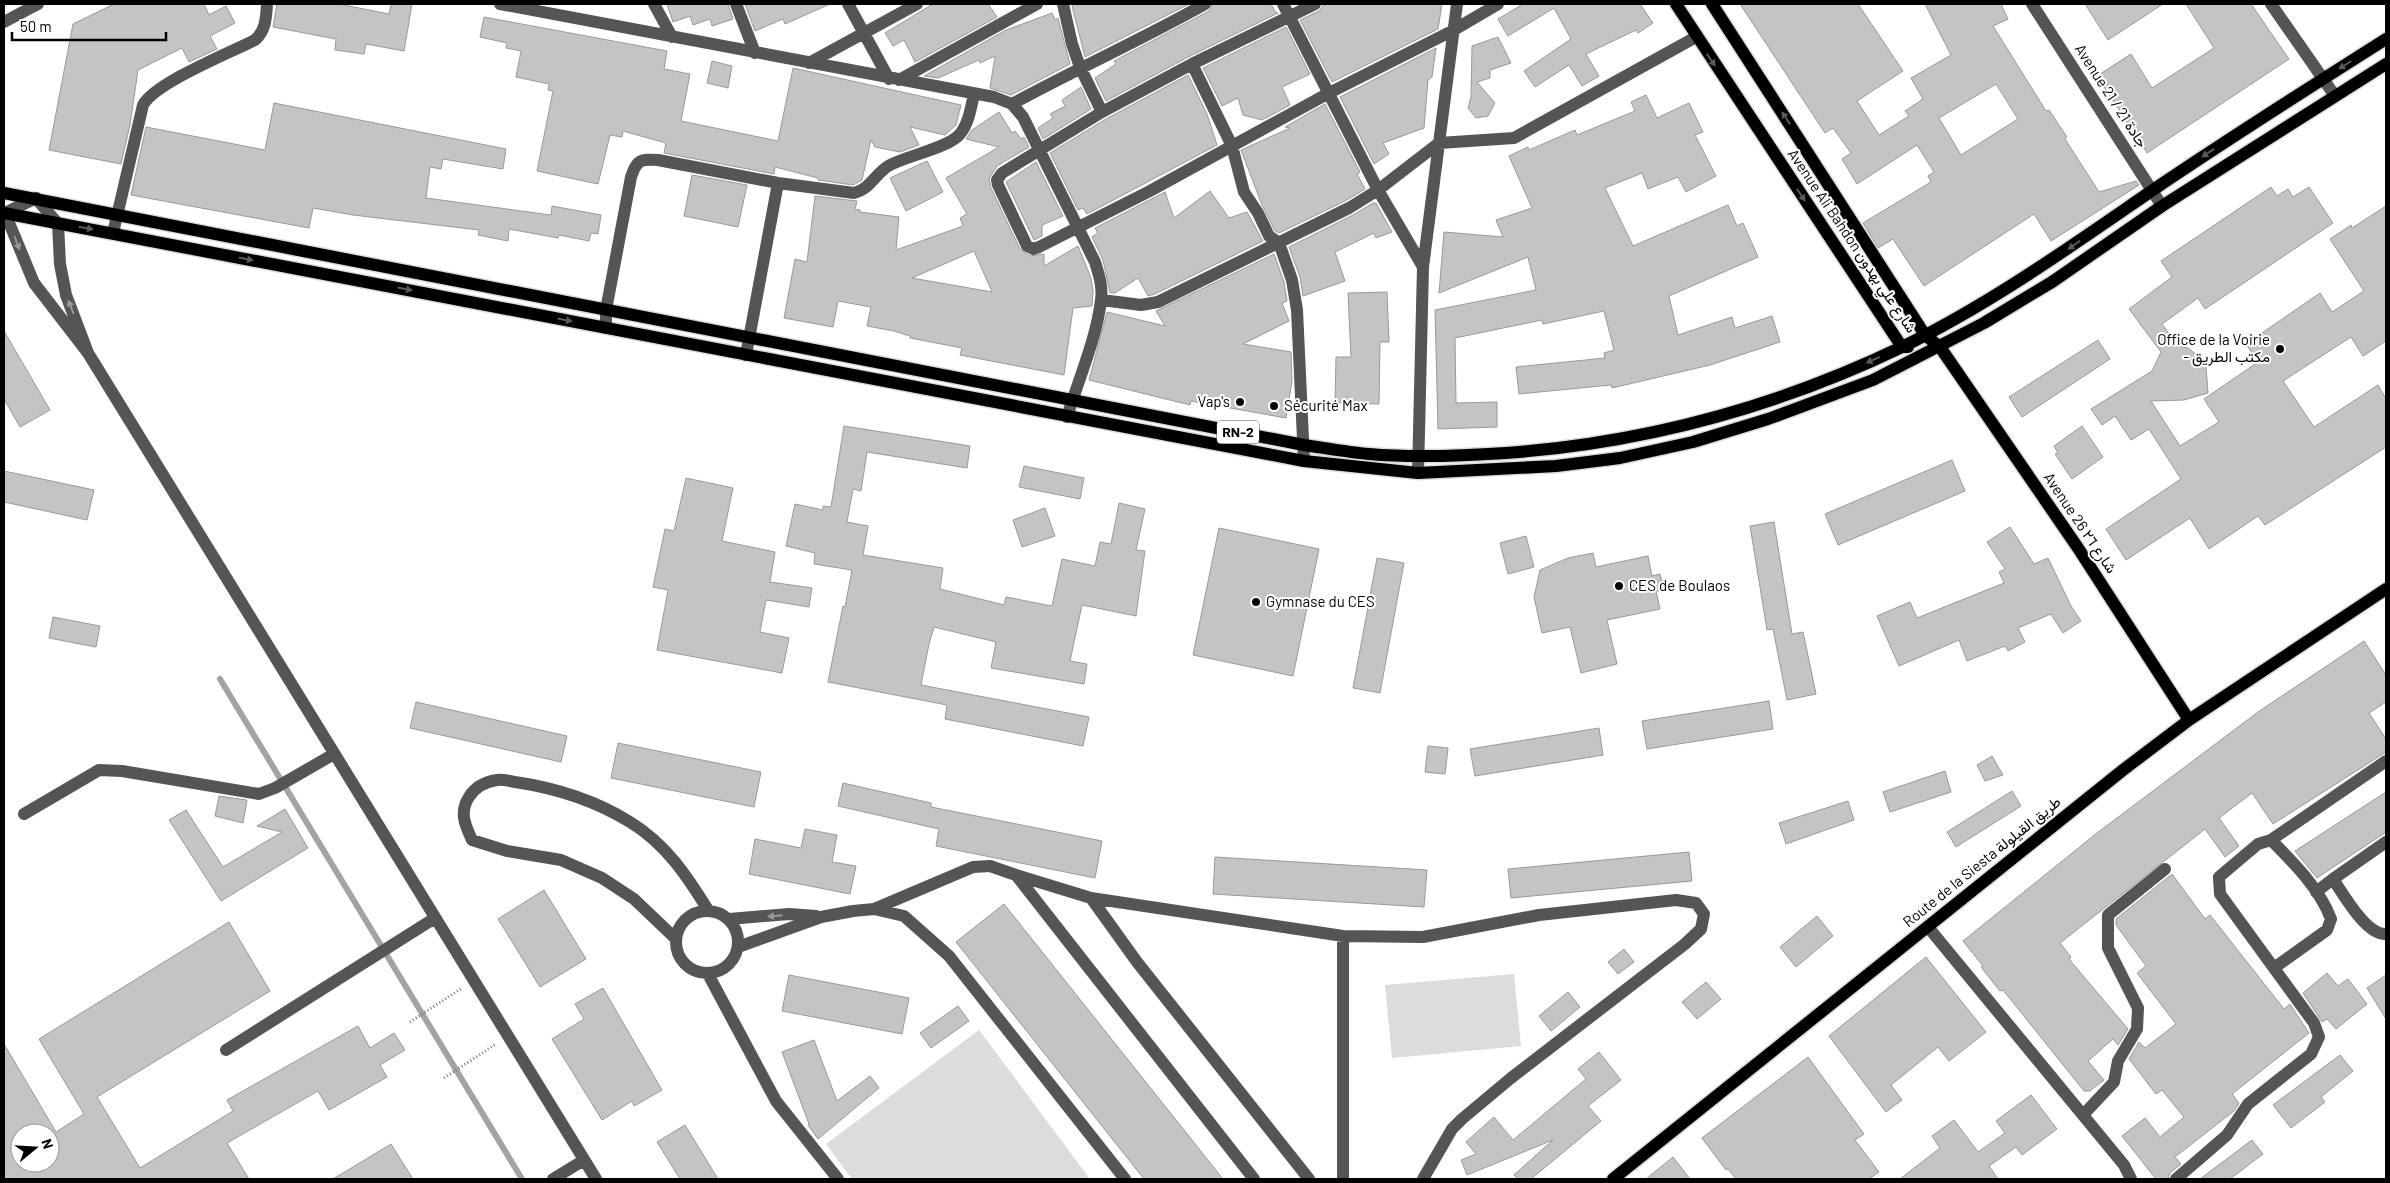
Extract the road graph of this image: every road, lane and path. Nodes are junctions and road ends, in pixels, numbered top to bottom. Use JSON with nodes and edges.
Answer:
{"nodes":[{"id":1,"x":38,"y":4,"type":"edge"},
{"id":2,"x":267,"y":4,"type":"edge"},
{"id":3,"x":500,"y":4,"type":"edge"},
{"id":4,"x":654,"y":4,"type":"edge"},
{"id":5,"x":736,"y":4,"type":"edge"},
{"id":6,"x":848,"y":4,"type":"edge"},
{"id":7,"x":917,"y":4,"type":"edge"},
{"id":8,"x":1037,"y":4,"type":"edge"},
{"id":9,"x":1063,"y":4,"type":"edge"},
{"id":10,"x":1205,"y":4,"type":"edge"},
{"id":11,"x":1283,"y":4,"type":"edge"},
{"id":12,"x":1315,"y":4,"type":"edge"},
{"id":13,"x":1457,"y":4,"type":"edge"},
{"id":14,"x":1498,"y":4,"type":"edge"},
{"id":15,"x":1676,"y":4,"type":"edge"},
{"id":16,"x":1712,"y":4,"type":"edge"},
{"id":17,"x":2032,"y":4,"type":"edge"},
{"id":18,"x":2271,"y":4,"type":"edge"},
{"id":19,"x":1290,"y":16,"type":"junction"},
{"id":20,"x":4,"y":22,"type":"edge"},
{"id":21,"x":1452,"y":31,"type":"junction"},
{"id":22,"x":864,"y":34,"type":"junction"},
{"id":23,"x":672,"y":37,"type":"junction"},
{"id":24,"x":1696,"y":37,"type":"junction"},
{"id":25,"x":2386,"y":39,"type":"edge"},
{"id":26,"x":755,"y":53,"type":"junction"},
{"id":27,"x":809,"y":63,"type":"junction"},
{"id":28,"x":1192,"y":64,"type":"junction"},
{"id":29,"x":2386,"y":64,"type":"edge"},
{"id":30,"x":1080,"y":67,"type":"junction"},
{"id":31,"x":2324,"y":78,"type":"junction"},
{"id":32,"x":894,"y":79,"type":"junction"},
{"id":33,"x":1329,"y":93,"type":"junction"},
{"id":34,"x":974,"y":94,"type":"junction"},
{"id":35,"x":2335,"y":96,"type":"junction"},
{"id":36,"x":1012,"y":104,"type":"junction"},
{"id":37,"x":1102,"y":112,"type":"junction"},
{"id":38,"x":1439,"y":143,"type":"junction"},
{"id":39,"x":1232,"y":146,"type":"junction"},
{"id":40,"x":1040,"y":149,"type":"junction"},
{"id":41,"x":778,"y":183,"type":"junction"},
{"id":42,"x":1378,"y":190,"type":"junction"},
{"id":43,"x":2152,"y":190,"type":"junction"},
{"id":44,"x":4,"y":193,"type":"edge"},
{"id":45,"x":36,"y":198,"type":"junction"},
{"id":46,"x":2162,"y":206,"type":"junction"},
{"id":47,"x":4,"y":213,"type":"edge"},
{"id":48,"x":117,"y":214,"type":"junction"},
{"id":49,"x":58,"y":224,"type":"junction"},
{"id":50,"x":1078,"y":226,"type":"junction"},
{"id":51,"x":113,"y":233,"type":"junction"},
{"id":52,"x":1279,"y":244,"type":"junction"},
{"id":53,"x":1423,"y":267,"type":"junction"},
{"id":54,"x":1102,"y":300,"type":"junction"},
{"id":55,"x":606,"y":310,"type":"junction"},
{"id":56,"x":606,"y":328,"type":"junction"},
{"id":57,"x":1925,"y":334,"type":"junction"},
{"id":58,"x":749,"y":338,"type":"junction"},
{"id":59,"x":1902,"y":347,"type":"junction"},
{"id":60,"x":1940,"y":347,"type":"junction"},
{"id":61,"x":88,"y":353,"type":"junction"},
{"id":62,"x":746,"y":355,"type":"junction"},
{"id":63,"x":1072,"y":401,"type":"junction"},
{"id":64,"x":1067,"y":417,"type":"junction"},
{"id":65,"x":1304,"y":445,"type":"junction"},
{"id":66,"x":1418,"y":456,"type":"junction"},
{"id":67,"x":1304,"y":461,"type":"junction"},
{"id":68,"x":1418,"y":473,"type":"junction"},
{"id":69,"x":2386,"y":589,"type":"edge"},
{"id":70,"x":2189,"y":720,"type":"junction"},
{"id":71,"x":334,"y":754,"type":"junction"},
{"id":72,"x":2386,"y":761,"type":"edge"},
{"id":73,"x":24,"y":814,"type":"dead end"},
{"id":74,"x":2271,"y":840,"type":"junction"},
{"id":75,"x":2386,"y":842,"type":"edge"},
{"id":76,"x":2165,"y":869,"type":"dead end"},
{"id":77,"x":1016,"y":875,"type":"junction"},
{"id":78,"x":2333,"y":879,"type":"junction"},
{"id":79,"x":2316,"y":892,"type":"junction"},
{"id":80,"x":1091,"y":898,"type":"junction"},
{"id":81,"x":874,"y":909,"type":"junction"},
{"id":82,"x":708,"y":910,"type":"junction"},
{"id":83,"x":821,"y":917,"type":"junction"},
{"id":84,"x":435,"y":918,"type":"junction"},
{"id":85,"x":729,"y":919,"type":"junction"},
{"id":86,"x":1928,"y":927,"type":"junction"},
{"id":87,"x":2386,"y":934,"type":"edge"},
{"id":88,"x":1343,"y":936,"type":"junction"},
{"id":89,"x":676,"y":939,"type":"junction"},
{"id":90,"x":738,"y":947,"type":"junction"},
{"id":91,"x":2274,"y":968,"type":"junction"},
{"id":92,"x":708,"y":974,"type":"junction"},
{"id":93,"x":474,"y":980,"type":"junction"},
{"id":94,"x":410,"y":1022,"type":"dead end"},
{"id":95,"x":508,"y":1037,"type":"junction"},
{"id":96,"x":226,"y":1050,"type":"dead end"},
{"id":97,"x":444,"y":1078,"type":"dead end"},
{"id":98,"x":2083,"y":1115,"type":"junction"},
{"id":99,"x":584,"y":1160,"type":"junction"},
{"id":100,"x":554,"y":1179,"type":"edge"},
{"id":101,"x":596,"y":1179,"type":"edge"},
{"id":102,"x":838,"y":1179,"type":"edge"},
{"id":103,"x":1125,"y":1179,"type":"edge"},
{"id":104,"x":1254,"y":1179,"type":"edge"},
{"id":105,"x":1309,"y":1179,"type":"edge"},
{"id":106,"x":1343,"y":1179,"type":"edge"},
{"id":107,"x":1423,"y":1179,"type":"edge"},
{"id":108,"x":1613,"y":1179,"type":"edge"},
{"id":109,"x":2131,"y":1179,"type":"edge"},
{"id":110,"x":2176,"y":1179,"type":"edge"}],
"edges":[{"from":1,"to":20,"type":"street"},
{"from":2,"to":48,"type":"street"},
{"from":3,"to":23,"type":"street"},
{"from":4,"to":23,"type":"street"},
{"from":5,"to":26,"type":"street"},
{"from":6,"to":22,"type":"street"},
{"from":7,"to":22,"type":"street"},
{"from":8,"to":32,"type":"street"},
{"from":9,"to":30,"type":"street"},
{"from":10,"to":30,"type":"street"},
{"from":11,"to":19,"type":"street"},
{"from":12,"to":19,"type":"street"},
{"from":13,"to":21,"type":"street"},
{"from":14,"to":21,"type":"street"},
{"from":15,"to":24,"type":"main road","name":"Avenue Ali Bahdon شارع علي بهدون"},
{"from":57,"to":16,"type":"main road","name":"Avenue Ali Bahdon شارع علي بهدون","one_way":true},
{"from":17,"to":43,"type":"street","name":"Avenue 21 / جادة 21"},
{"from":18,"to":31,"type":"street"},
{"from":19,"to":28,"type":"street"},
{"from":19,"to":33,"type":"street"},
{"from":21,"to":33,"type":"street"},
{"from":21,"to":38,"type":"street"},
{"from":22,"to":27,"type":"street"},
{"from":22,"to":32,"type":"street"},
{"from":23,"to":26,"type":"street"},
{"from":24,"to":38,"type":"street"},
{"from":24,"to":59,"type":"main road","name":"Avenue Ali Bahdon شارع علي بهدون","one_way":true},
{"from":25,"to":31,"type":"main road","number":"RN-2","one_way":true},
{"from":26,"to":27,"type":"street"},
{"from":27,"to":32,"type":"street"},
{"from":28,"to":37,"type":"street"},
{"from":28,"to":39,"type":"street"},
{"from":29,"to":35,"type":"main road","number":"RN-2"},
{"from":30,"to":36,"type":"street"},
{"from":30,"to":37,"type":"street"},
{"from":31,"to":35,"type":"street"},
{"from":31,"to":43,"type":"main road","number":"RN-2","one_way":true},
{"from":32,"to":34,"type":"street"},
{"from":33,"to":39,"type":"street"},
{"from":33,"to":42,"type":"street"},
{"from":34,"to":36,"type":"street"},
{"from":34,"to":41,"type":"street"},
{"from":35,"to":46,"type":"main road","number":"RN-2"},
{"from":36,"to":40,"type":"street"},
{"from":37,"to":40,"type":"street"},
{"from":38,"to":42,"type":"street"},
{"from":38,"to":53,"type":"street"},
{"from":39,"to":50,"type":"street"},
{"from":39,"to":52,"type":"street"},
{"from":40,"to":50,"type":"street"},
{"from":40,"to":50,"type":"street"},
{"from":41,"to":55,"type":"street"},
{"from":41,"to":58,"type":"street"},
{"from":42,"to":52,"type":"street"},
{"from":42,"to":53,"type":"street"},
{"from":43,"to":46,"type":"street","name":"Avenue 21 / جادة 21"},
{"from":43,"to":57,"type":"main road","number":"RN-2","one_way":true},
{"from":44,"to":45,"type":"main road","number":"RN-2"},
{"from":45,"to":47,"type":"street"},
{"from":45,"to":48,"type":"main road","number":"RN-2"},
{"from":45,"to":49,"type":"street"},
{"from":46,"to":60,"type":"main road","number":"RN-2"},
{"from":47,"to":49,"type":"main road","number":"RN-2"},
{"from":47,"to":61,"type":"street","one_way":true},
{"from":48,"to":51,"type":"street"},
{"from":48,"to":55,"type":"main road","number":"RN-2"},
{"from":49,"to":51,"type":"main road","number":"RN-2","one_way":true},
{"from":61,"to":49,"type":"street","one_way":true},
{"from":50,"to":54,"type":"street"},
{"from":51,"to":56,"type":"main road","number":"RN-2","one_way":true},
{"from":52,"to":54,"type":"street"},
{"from":52,"to":65,"type":"street"},
{"from":53,"to":66,"type":"street"},
{"from":54,"to":63,"type":"street"},
{"from":55,"to":56,"type":"street"},
{"from":55,"to":58,"type":"main road","number":"RN-2"},
{"from":56,"to":62,"type":"main road","number":"RN-2"},
{"from":57,"to":59,"type":"main road","number":"RN-2"},
{"from":57,"to":60,"type":"main road","name":"Avenue Ali Bahdon شارع علي بهدون"},
{"from":58,"to":62,"type":"street"},
{"from":58,"to":63,"type":"main road","number":"RN-2"},
{"from":59,"to":60,"type":"main road","name":"Avenue Ali Bahdon شارع علي بهدون"},
{"from":59,"to":66,"type":"main road","number":"RN-2","one_way":true},
{"from":60,"to":68,"type":"main road","number":"RN-2"},
{"from":60,"to":70,"type":"main road","name":"Avenue 26 شارع ٢٦"},
{"from":61,"to":71,"type":"street"},
{"from":62,"to":64,"type":"main road","number":"RN-2"},
{"from":63,"to":64,"type":"street"},
{"from":63,"to":65,"type":"main road","number":"RN-2"},
{"from":64,"to":67,"type":"main road","number":"RN-2"},
{"from":65,"to":66,"type":"main road","number":"RN-2"},
{"from":65,"to":67,"type":"street"},
{"from":66,"to":68,"type":"street"},
{"from":67,"to":68,"type":"main road","number":"RN-2"},
{"from":69,"to":70,"type":"main road","name":"Route de la Siesta طريق القيلولة"},
{"from":70,"to":86,"type":"main road","name":"Route de la Siesta طريق القيلولة"},
{"from":71,"to":73,"type":"street"},
{"from":71,"to":84,"type":"street"},
{"from":72,"to":74,"type":"street"},
{"from":74,"to":79,"type":"street"},
{"from":74,"to":91,"type":"street"},
{"from":75,"to":78,"type":"street"},
{"from":76,"to":98,"type":"street"},
{"from":77,"to":80,"type":"street"},
{"from":77,"to":81,"type":"street"},
{"from":77,"to":104,"type":"street"},
{"from":78,"to":79,"type":"street"},
{"from":78,"to":87,"type":"street"},
{"from":79,"to":91,"type":"street"},
{"from":80,"to":88,"type":"street"},
{"from":80,"to":105,"type":"street"},
{"from":81,"to":83,"type":"street"},
{"from":81,"to":103,"type":"street"},
{"from":82,"to":85,"type":"street"},
{"from":82,"to":89,"type":"street"},
{"from":82,"to":89,"type":"street"},
{"from":83,"to":85,"type":"street","one_way":true},
{"from":83,"to":90,"type":"street"},
{"from":84,"to":93,"type":"street"},
{"from":84,"to":96,"type":"street"},
{"from":85,"to":90,"type":"street"},
{"from":86,"to":98,"type":"street"},
{"from":86,"to":108,"type":"main road","name":"Route de la Siesta طريق القيلولة"},
{"from":88,"to":106,"type":"street"},
{"from":88,"to":107,"type":"street"},
{"from":89,"to":92,"type":"street"},
{"from":90,"to":92,"type":"street"},
{"from":91,"to":110,"type":"street"},
{"from":92,"to":102,"type":"street"},
{"from":93,"to":94,"type":"path"},
{"from":93,"to":95,"type":"street"},
{"from":95,"to":97,"type":"path"},
{"from":95,"to":99,"type":"street"},
{"from":98,"to":109,"type":"street"},
{"from":99,"to":100,"type":"street"},
{"from":99,"to":101,"type":"street"}]}
